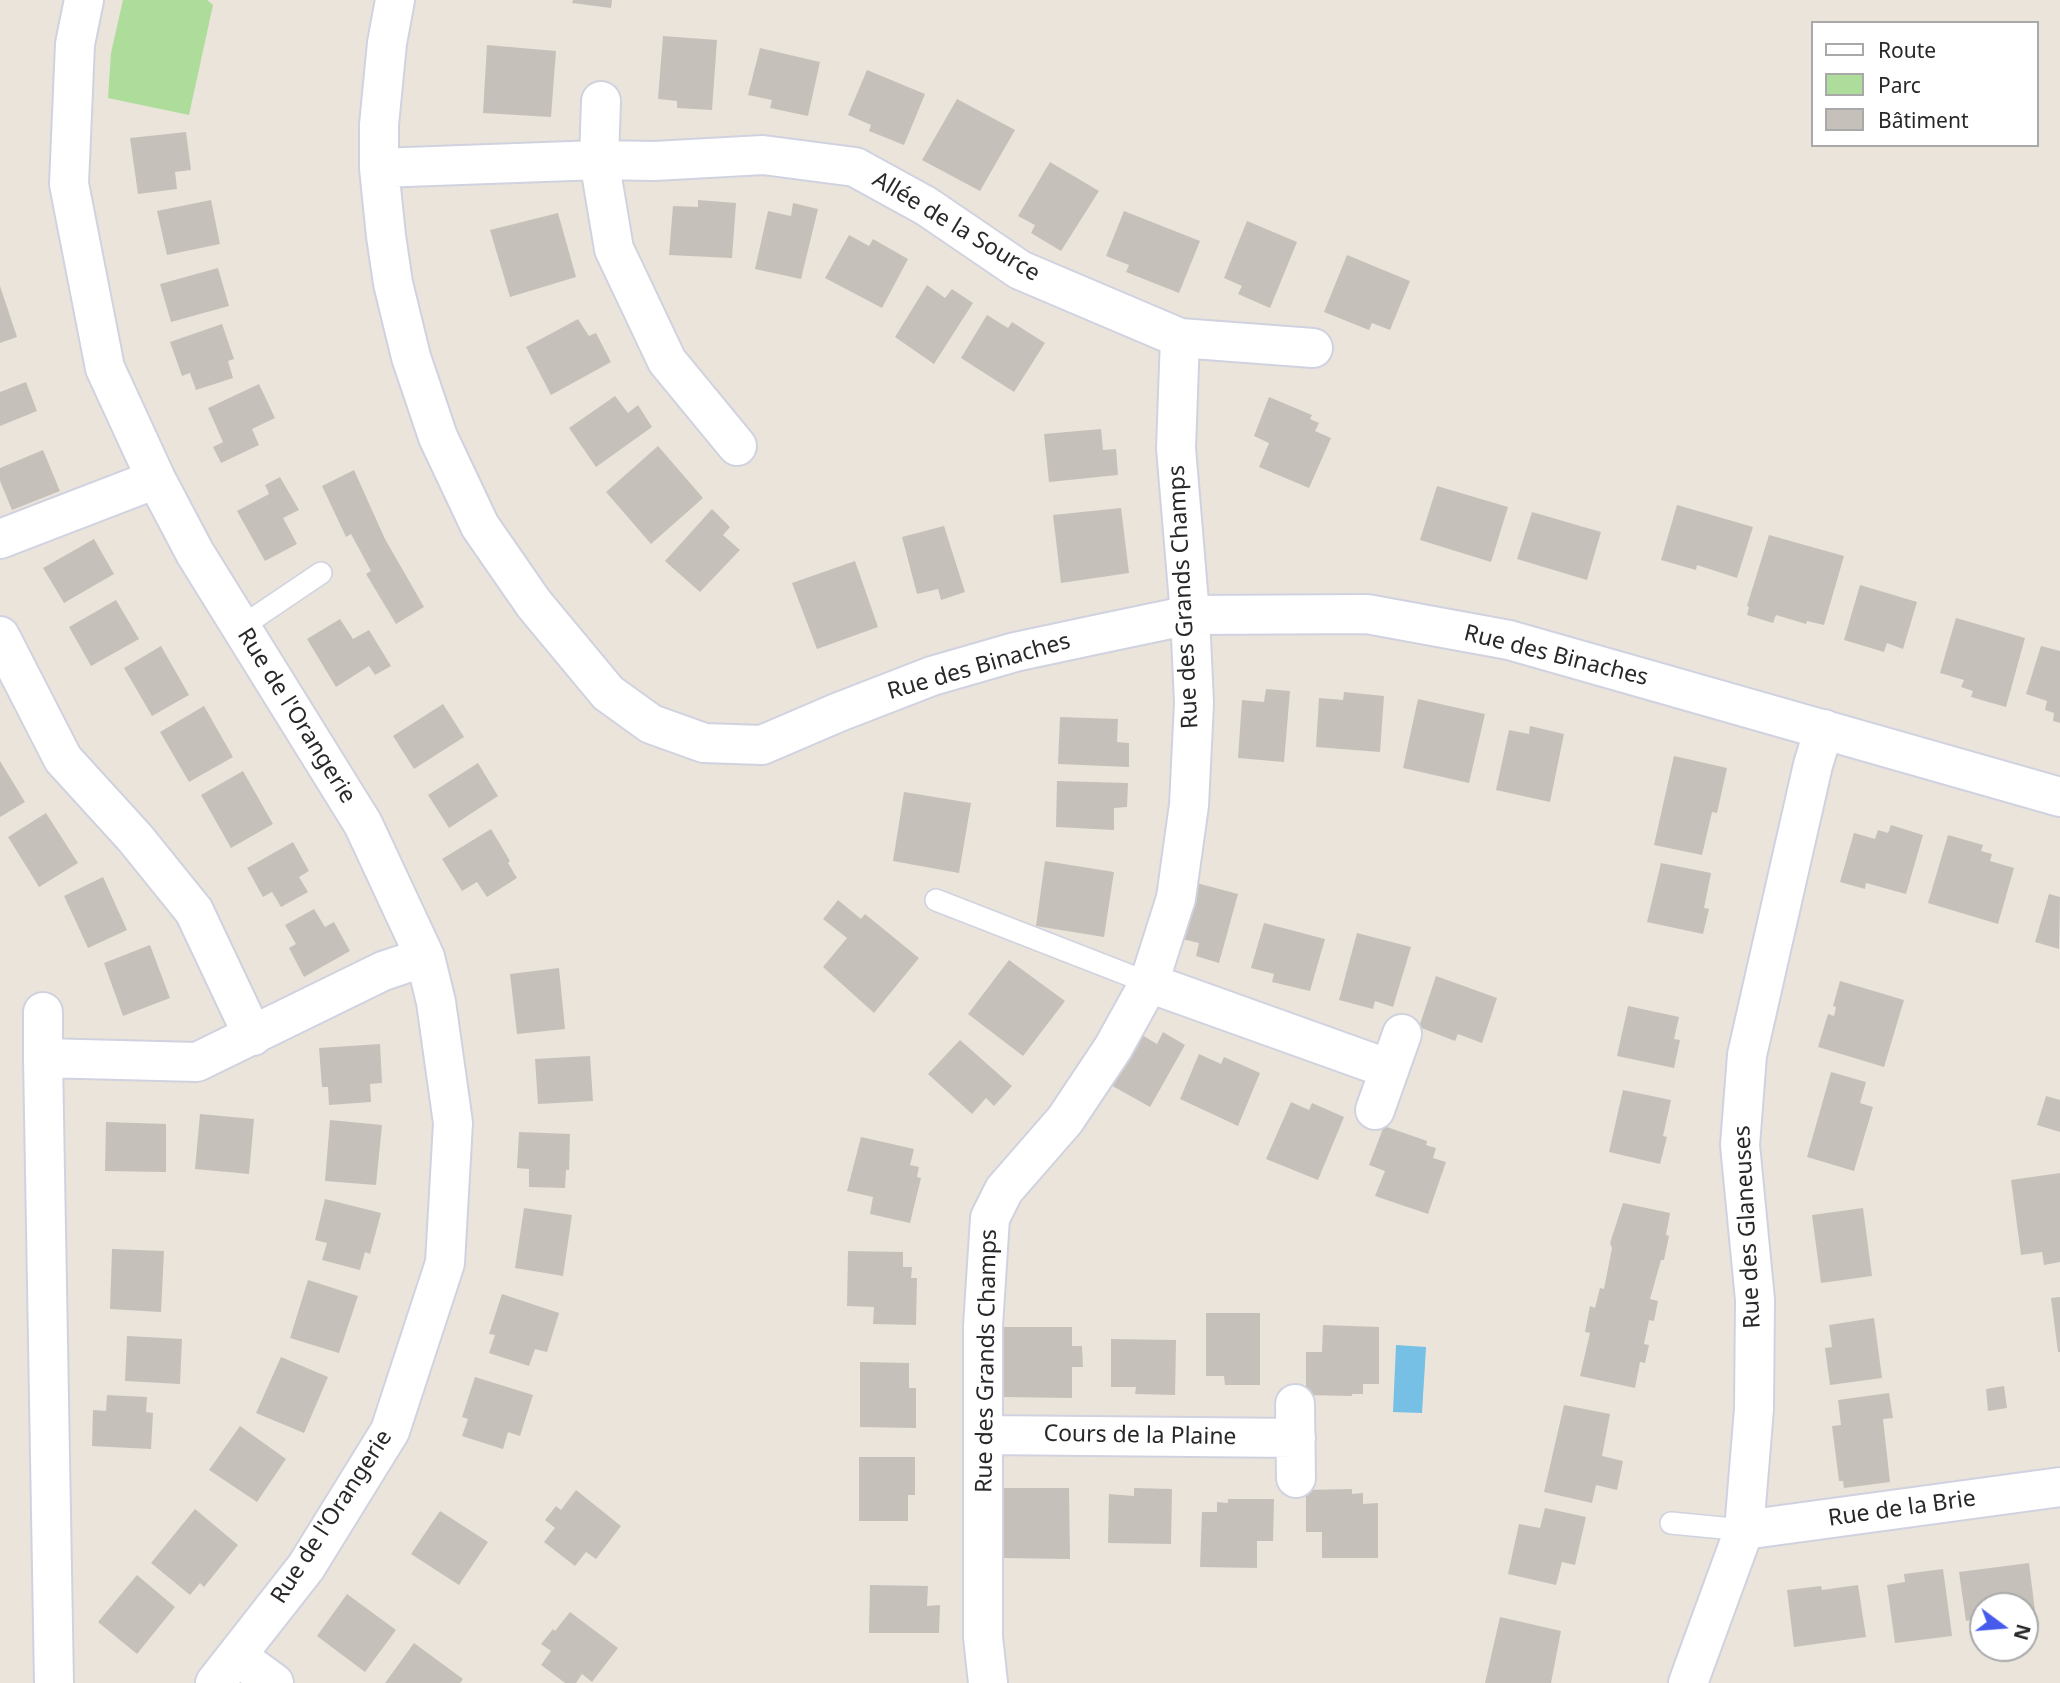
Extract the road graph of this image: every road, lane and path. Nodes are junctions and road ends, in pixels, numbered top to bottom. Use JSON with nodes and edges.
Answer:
{"nodes":[{"id":1,"x":84,"y":0,"type":"edge"},
{"id":2,"x":395,"y":0,"type":"edge"},
{"id":3,"x":601,"y":102,"type":"dead end"},
{"id":4,"x":598,"y":160,"type":"junction"},
{"id":5,"x":379,"y":168,"type":"junction"},
{"id":6,"x":1180,"y":338,"type":"junction"},
{"id":7,"x":1313,"y":348,"type":"dead end"},
{"id":8,"x":737,"y":446,"type":"dead end"},
{"id":9,"x":156,"y":479,"type":"junction"},
{"id":10,"x":0,"y":539,"type":"edge"},
{"id":11,"x":321,"y":573,"type":"dead end"},
{"id":12,"x":1190,"y":615,"type":"junction"},
{"id":13,"x":241,"y":627,"type":"junction"},
{"id":14,"x":0,"y":636,"type":"edge"},
{"id":15,"x":1824,"y":729,"type":"junction"},
{"id":16,"x":2060,"y":797,"type":"edge"},
{"id":17,"x":936,"y":900,"type":"dead end"},
{"id":18,"x":425,"y":957,"type":"junction"},
{"id":19,"x":1149,"y":983,"type":"junction"},
{"id":20,"x":43,"y":1012,"type":"dead end"},
{"id":21,"x":1402,"y":1034,"type":"dead end"},
{"id":22,"x":253,"y":1036,"type":"junction"},
{"id":23,"x":43,"y":1058,"type":"junction"},
{"id":24,"x":1389,"y":1069,"type":"junction"},
{"id":25,"x":1376,"y":1110,"type":"dead end"},
{"id":26,"x":984,"y":1435,"type":"junction"},
{"id":27,"x":1296,"y":1478,"type":"dead end"},
{"id":28,"x":2060,"y":1488,"type":"edge"},
{"id":29,"x":1671,"y":1523,"type":"dead end"},
{"id":30,"x":1744,"y":1530,"type":"junction"},
{"id":31,"x":226,"y":1669,"type":"edge"},
{"id":32,"x":54,"y":1683,"type":"edge"},
{"id":33,"x":274,"y":1683,"type":"edge"},
{"id":34,"x":988,"y":1683,"type":"edge"},
{"id":35,"x":1688,"y":1683,"type":"edge"}],
"edges":[{"from":1,"to":9,"type":"street","name":"Rue de l'Orangerie"},
{"from":2,"to":5,"type":"street","name":"Rue des Binaches"},
{"from":3,"to":4,"type":"street"},
{"from":4,"to":5,"type":"street","name":"Allée de la Source"},
{"from":4,"to":6,"type":"street","name":"Allée de la Source"},
{"from":4,"to":8,"type":"street"},
{"from":5,"to":12,"type":"street","name":"Rue des Binaches"},
{"from":6,"to":7,"type":"street","name":"Allée de la Source"},
{"from":6,"to":12,"type":"street","name":"Rue des Grands Champs"},
{"from":9,"to":10,"type":"street"},
{"from":9,"to":13,"type":"street","name":"Rue de l'Orangerie"},
{"from":11,"to":13,"type":"lane"},
{"from":12,"to":15,"type":"street","name":"Rue des Binaches"},
{"from":12,"to":19,"type":"street","name":"Rue des Grands Champs"},
{"from":13,"to":18,"type":"street","name":"Rue de l'Orangerie"},
{"from":14,"to":22,"type":"street"},
{"from":15,"to":16,"type":"street","name":"Rue des Binaches"},
{"from":15,"to":30,"type":"street","name":"Rue des Glaneuses"},
{"from":17,"to":19,"type":"lane"},
{"from":18,"to":22,"type":"street"},
{"from":18,"to":31,"type":"street","name":"Rue de l'Orangerie"},
{"from":19,"to":24,"type":"street"},
{"from":19,"to":26,"type":"street","name":"Rue des Grands Champs"},
{"from":20,"to":23,"type":"street"},
{"from":21,"to":24,"type":"street"},
{"from":22,"to":23,"type":"street"},
{"from":23,"to":32,"type":"street"},
{"from":24,"to":25,"type":"street"},
{"from":26,"to":27,"type":"street","name":"Cours de la Plaine"},
{"from":26,"to":34,"type":"street","name":"Rue des Grands Champs"},
{"from":28,"to":30,"type":"street","name":"Rue de la Brie"},
{"from":29,"to":30,"type":"lane"},
{"from":30,"to":35,"type":"street","name":"Rue des Glaneuses"},
{"from":31,"to":33,"type":"street","name":"Rue de l'Orangerie"}]}
